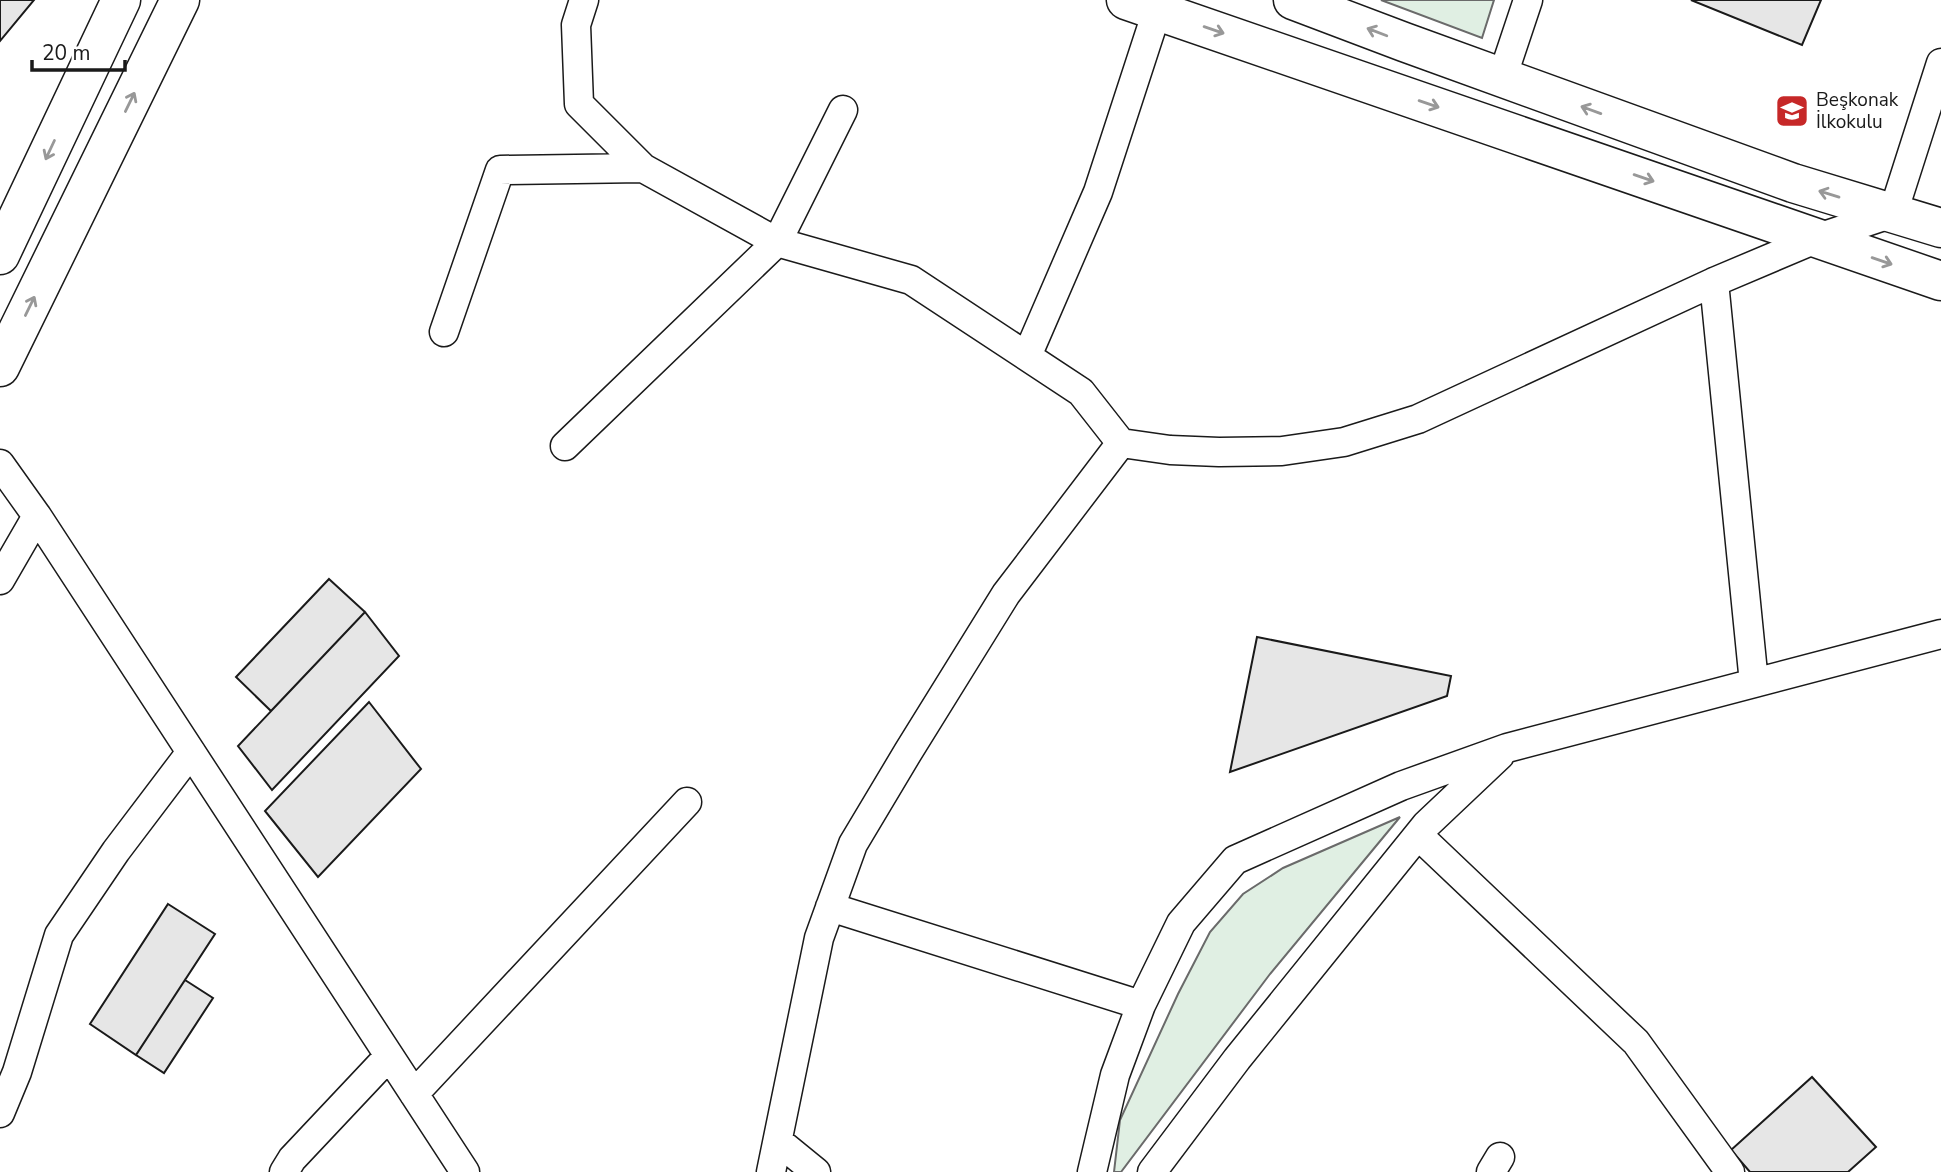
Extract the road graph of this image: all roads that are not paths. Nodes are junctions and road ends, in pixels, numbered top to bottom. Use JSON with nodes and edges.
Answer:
{"nodes":[{"id":1,"x":121,"y":0,"type":"edge"},
{"id":2,"x":180,"y":0,"type":"edge"},
{"id":3,"x":584,"y":0,"type":"edge"},
{"id":4,"x":1293,"y":0,"type":"edge"},
{"id":5,"x":1528,"y":0,"type":"edge"},
{"id":6,"x":1142,"y":5,"type":"edge"},
{"id":7,"x":1941,"y":63,"type":"edge"},
{"id":8,"x":1502,"y":78,"type":"junction"},
{"id":9,"x":843,"y":110,"type":"dead end"},
{"id":10,"x":643,"y":168,"type":"junction"},
{"id":11,"x":1892,"y":213,"type":"junction"},
{"id":12,"x":1941,"y":228,"type":"edge"},
{"id":13,"x":1818,"y":238,"type":"junction"},
{"id":14,"x":777,"y":242,"type":"junction"},
{"id":15,"x":0,"y":255,"type":"edge"},
{"id":16,"x":1941,"y":281,"type":"edge"},
{"id":17,"x":1714,"y":282,"type":"junction"},
{"id":18,"x":444,"y":332,"type":"dead end"},
{"id":19,"x":1027,"y":356,"type":"junction"},
{"id":20,"x":0,"y":367,"type":"edge"},
{"id":21,"x":1121,"y":443,"type":"junction"},
{"id":22,"x":565,"y":446,"type":"dead end"},
{"id":23,"x":0,"y":464,"type":"edge"},
{"id":24,"x":37,"y":516,"type":"junction"},
{"id":25,"x":0,"y":580,"type":"edge"},
{"id":26,"x":1941,"y":634,"type":"edge"},
{"id":27,"x":1754,"y":683,"type":"junction"},
{"id":28,"x":1507,"y":748,"type":"junction"},
{"id":29,"x":191,"y":752,"type":"junction"},
{"id":30,"x":687,"y":802,"type":"dead end"},
{"id":31,"x":1418,"y":835,"type":"junction"},
{"id":32,"x":830,"y":907,"type":"junction"},
{"id":33,"x":1141,"y":1005,"type":"junction"},
{"id":34,"x":389,"y":1056,"type":"junction"},
{"id":35,"x":414,"y":1094,"type":"junction"},
{"id":36,"x":0,"y":1114,"type":"edge"},
{"id":37,"x":778,"y":1141,"type":"junction"},
{"id":38,"x":460,"y":1170,"type":"edge"},
{"id":39,"x":284,"y":1172,"type":"edge"},
{"id":40,"x":771,"y":1172,"type":"edge"},
{"id":41,"x":816,"y":1172,"type":"edge"},
{"id":42,"x":1092,"y":1172,"type":"edge"},
{"id":43,"x":1152,"y":1172,"type":"edge"},
{"id":44,"x":1730,"y":1172,"type":"edge"}],
"edges":[{"from":1,"to":15,"type":"street","one_way":true},
{"from":20,"to":2,"type":"street","one_way":true},
{"from":3,"to":10,"type":"street"},
{"from":8,"to":4,"type":"street","one_way":true},
{"from":5,"to":8,"type":"street"},
{"from":6,"to":13,"type":"street","one_way":true},
{"from":6,"to":19,"type":"street"},
{"from":7,"to":11,"type":"street"},
{"from":11,"to":8,"type":"street","one_way":true},
{"from":9,"to":14,"type":"street"},
{"from":10,"to":14,"type":"street"},
{"from":10,"to":18,"type":"street"},
{"from":11,"to":12,"type":"street"},
{"from":11,"to":13,"type":"street"},
{"from":13,"to":16,"type":"street","one_way":true},
{"from":13,"to":17,"type":"street"},
{"from":14,"to":19,"type":"street"},
{"from":14,"to":22,"type":"street"},
{"from":17,"to":21,"type":"street"},
{"from":17,"to":27,"type":"street"},
{"from":19,"to":21,"type":"street"},
{"from":21,"to":32,"type":"street"},
{"from":23,"to":24,"type":"street"},
{"from":24,"to":25,"type":"street"},
{"from":24,"to":29,"type":"street"},
{"from":26,"to":27,"type":"street"},
{"from":27,"to":28,"type":"street"},
{"from":28,"to":31,"type":"street"},
{"from":28,"to":33,"type":"street"},
{"from":29,"to":34,"type":"street"},
{"from":29,"to":36,"type":"street"},
{"from":30,"to":35,"type":"street"},
{"from":31,"to":43,"type":"street"},
{"from":31,"to":44,"type":"street"},
{"from":32,"to":33,"type":"street"},
{"from":32,"to":37,"type":"street"},
{"from":33,"to":42,"type":"street"},
{"from":34,"to":35,"type":"street"},
{"from":34,"to":39,"type":"street"},
{"from":35,"to":38,"type":"street"},
{"from":37,"to":40,"type":"street"},
{"from":37,"to":41,"type":"street"}]}
